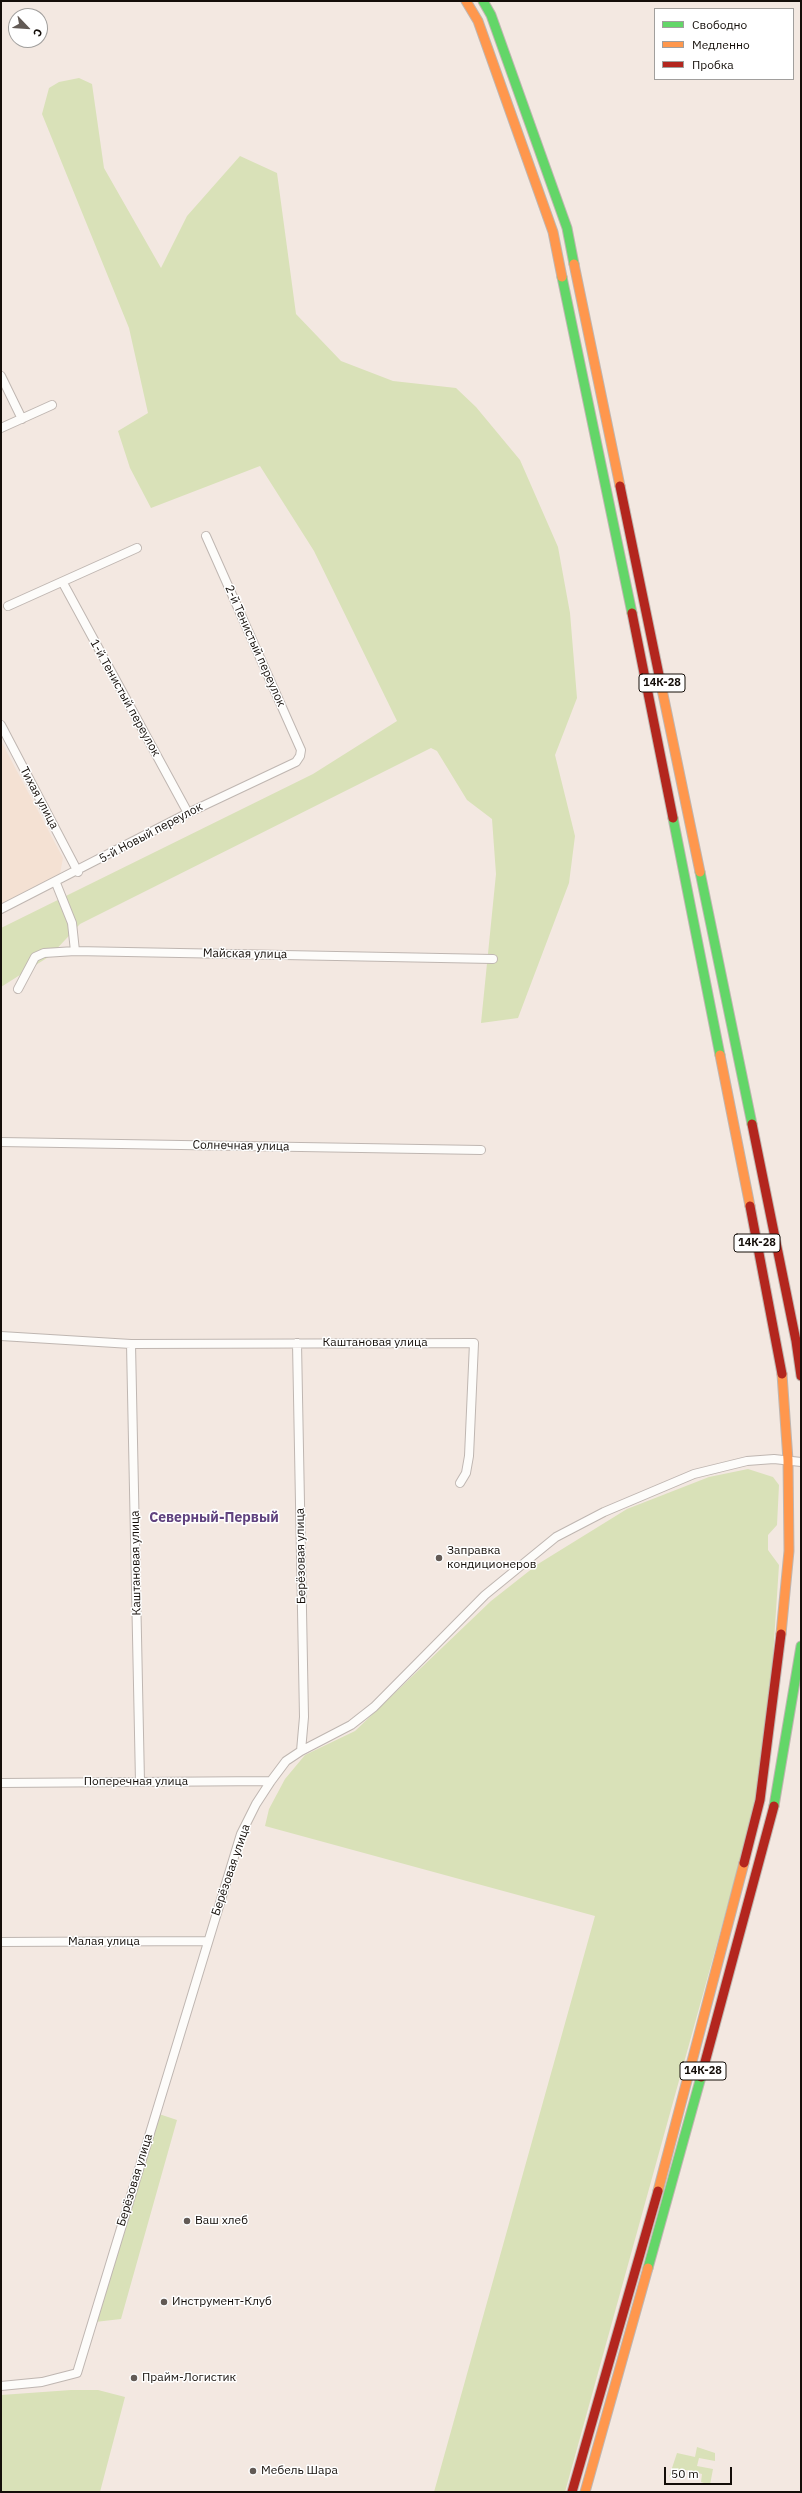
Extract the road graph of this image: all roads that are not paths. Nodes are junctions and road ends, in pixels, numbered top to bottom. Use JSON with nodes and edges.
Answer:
{"nodes":[{"id":1,"x":466,"y":1,"type":"edge"},
{"id":2,"x":483,"y":1,"type":"edge"},
{"id":3,"x":1,"y":376,"type":"edge"},
{"id":4,"x":52,"y":405,"type":"dead end"},
{"id":5,"x":22,"y":419,"type":"junction"},
{"id":6,"x":1,"y":428,"type":"edge"},
{"id":7,"x":206,"y":536,"type":"dead end"},
{"id":8,"x":137,"y":548,"type":"dead end"},
{"id":9,"x":63,"y":582,"type":"junction"},
{"id":10,"x":8,"y":606,"type":"dead end"},
{"id":11,"x":1,"y":725,"type":"edge"},
{"id":12,"x":300,"y":756,"type":"joint"},
{"id":13,"x":188,"y":813,"type":"junction"},
{"id":14,"x":78,"y":872,"type":"junction"},
{"id":15,"x":56,"y":882,"type":"junction"},
{"id":16,"x":1,"y":909,"type":"edge"},
{"id":17,"x":75,"y":951,"type":"junction"},
{"id":18,"x":493,"y":959,"type":"dead end"},
{"id":19,"x":18,"y":989,"type":"dead end"},
{"id":20,"x":1,"y":1142,"type":"edge"},
{"id":21,"x":481,"y":1150,"type":"dead end"},
{"id":22,"x":1,"y":1336,"type":"edge"},
{"id":23,"x":297,"y":1343,"type":"junction"},
{"id":24,"x":131,"y":1344,"type":"junction"},
{"id":25,"x":801,"y":1376,"type":"edge"},
{"id":26,"x":788,"y":1460,"type":"junction"},
{"id":27,"x":801,"y":1462,"type":"edge"},
{"id":28,"x":460,"y":1483,"type":"dead end"},
{"id":29,"x":801,"y":1646,"type":"edge"},
{"id":30,"x":301,"y":1751,"type":"junction"},
{"id":31,"x":271,"y":1781,"type":"junction"},
{"id":32,"x":140,"y":1782,"type":"junction"},
{"id":33,"x":1,"y":1783,"type":"edge"},
{"id":34,"x":208,"y":1941,"type":"junction"},
{"id":35,"x":1,"y":1942,"type":"edge"},
{"id":36,"x":1,"y":2386,"type":"edge"},
{"id":37,"x":572,"y":2492,"type":"edge"},
{"id":38,"x":585,"y":2492,"type":"edge"}],
"edges":[{"from":1,"to":26,"type":"main road","number":"14К-28"},
{"from":2,"to":25,"type":"main road","number":"14К-28"},
{"from":3,"to":5,"type":"street"},
{"from":4,"to":5,"type":"street"},
{"from":5,"to":6,"type":"street"},
{"from":7,"to":12,"type":"street","name":"2-й Тенистый переулок"},
{"from":8,"to":9,"type":"street"},
{"from":9,"to":10,"type":"street"},
{"from":9,"to":13,"type":"street","name":"1-й Тенистый переулок"},
{"from":11,"to":14,"type":"street","name":"Тихая улица"},
{"from":12,"to":13,"type":"street","name":"5-й Новый переулок"},
{"from":13,"to":14,"type":"street","name":"5-й Новый переулок"},
{"from":14,"to":15,"type":"street","name":"5-й Новый переулок"},
{"from":15,"to":16,"type":"street","name":"5-й Новый переулок"},
{"from":15,"to":17,"type":"street"},
{"from":17,"to":18,"type":"street","name":"Майская улица"},
{"from":17,"to":19,"type":"street","name":"Майская улица"},
{"from":20,"to":21,"type":"street","name":"Солнечная улица"},
{"from":22,"to":24,"type":"street","name":"Каштановая улица"},
{"from":23,"to":24,"type":"street","name":"Каштановая улица"},
{"from":23,"to":28,"type":"street","name":"Каштановая улица"},
{"from":23,"to":30,"type":"street","name":"Берёзовая улица"},
{"from":24,"to":32,"type":"street","name":"Каштановая улица"},
{"from":26,"to":27,"type":"street"},
{"from":26,"to":30,"type":"street"},
{"from":26,"to":37,"type":"main road","number":"14К-28"},
{"from":29,"to":38,"type":"main road","number":"14К-28"},
{"from":30,"to":31,"type":"street","name":"Берёзовая улица"},
{"from":31,"to":32,"type":"street","name":"Поперечная улица"},
{"from":31,"to":34,"type":"street","name":"Берёзовая улица"},
{"from":32,"to":33,"type":"street","name":"Поперечная улица"},
{"from":34,"to":35,"type":"street","name":"Малая улица"},
{"from":34,"to":36,"type":"street","name":"Берёзовая улица"}]}
